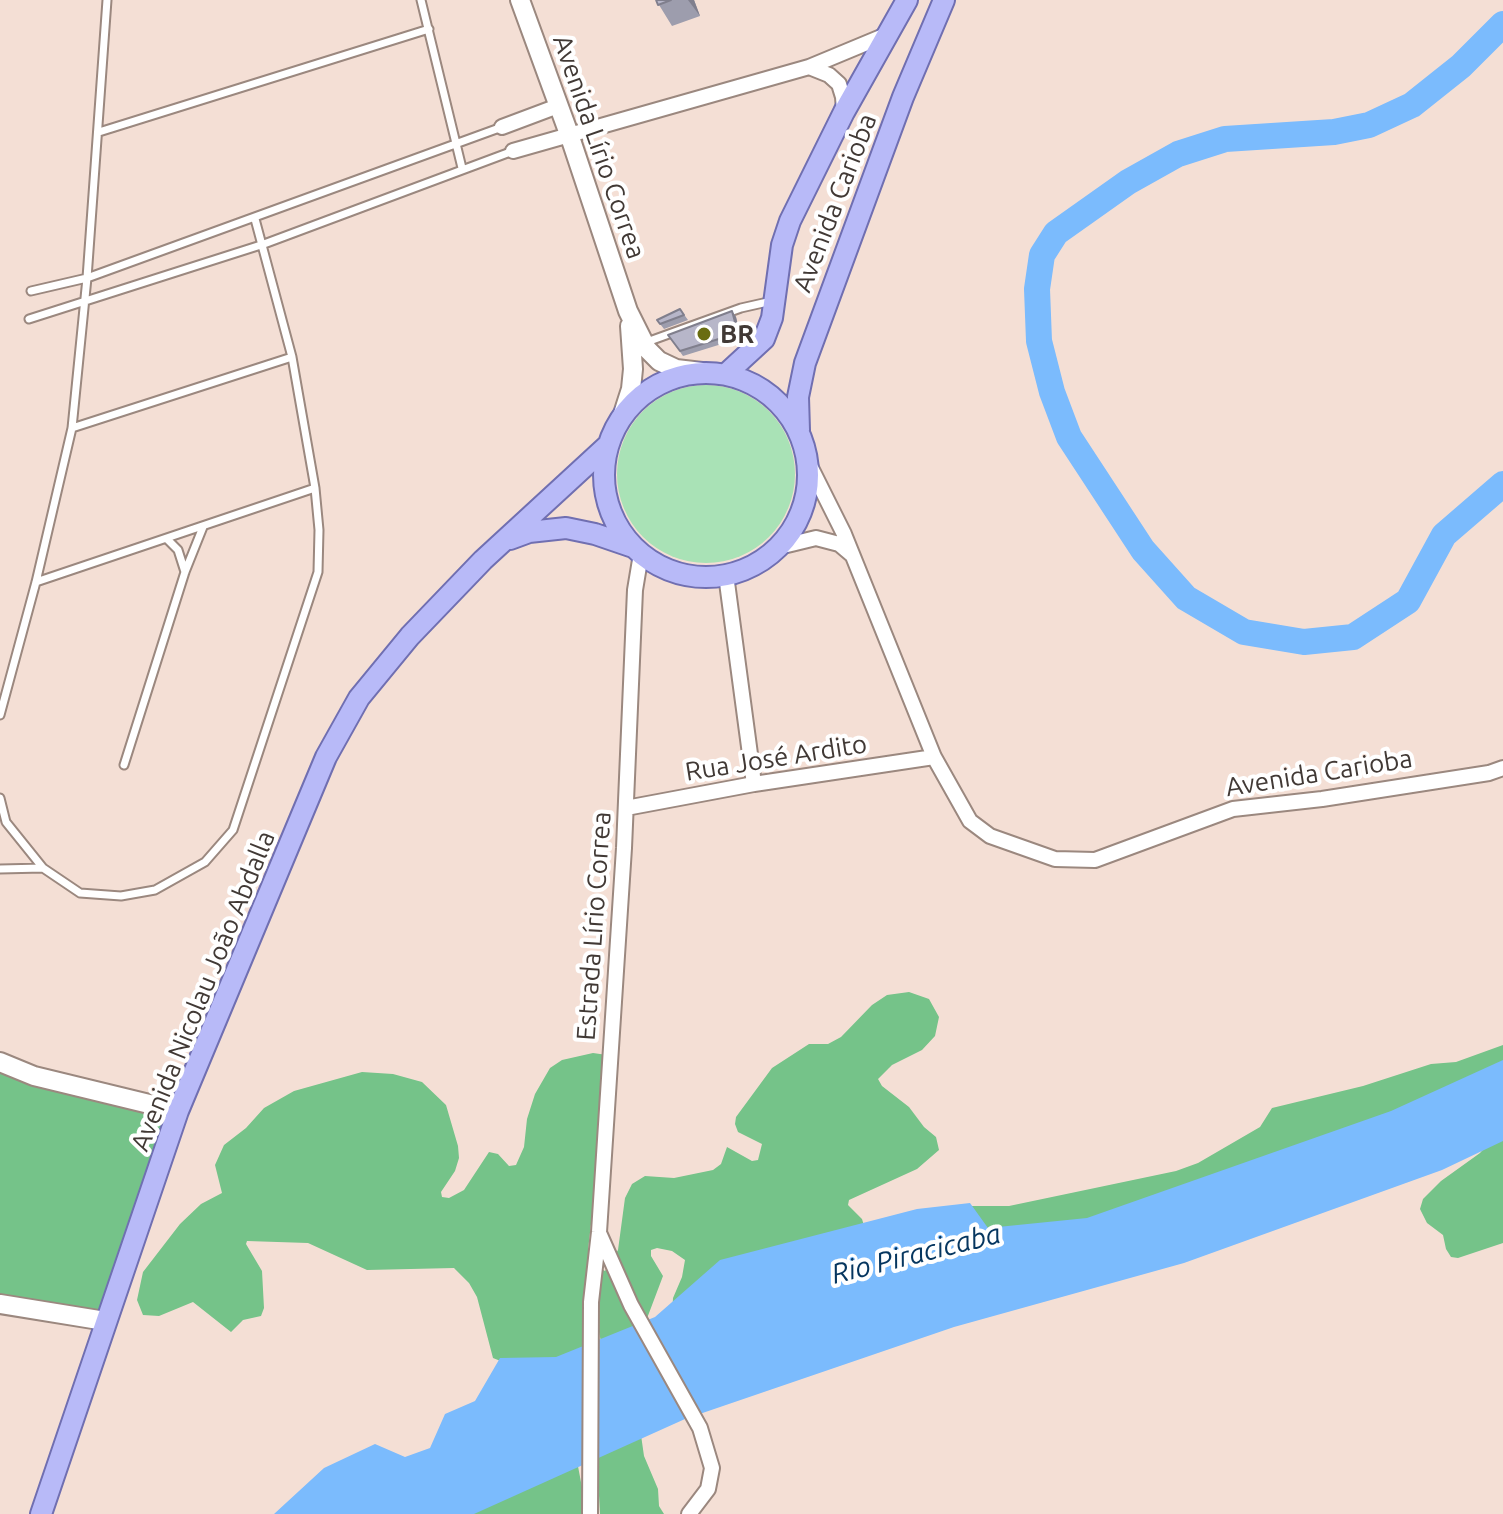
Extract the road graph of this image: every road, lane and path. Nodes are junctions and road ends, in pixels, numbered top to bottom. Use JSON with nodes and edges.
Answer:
{"nodes":[{"id":1,"x":107,"y":0,"type":"edge"},
{"id":2,"x":421,"y":0,"type":"edge"},
{"id":3,"x":520,"y":0,"type":"edge"},
{"id":4,"x":907,"y":0,"type":"edge"},
{"id":5,"x":944,"y":0,"type":"edge"},
{"id":6,"x":429,"y":29,"type":"junction"},
{"id":7,"x":886,"y":35,"type":"junction"},
{"id":8,"x":809,"y":67,"type":"junction"},
{"id":9,"x":558,"y":106,"type":"junction"},
{"id":10,"x":844,"y":112,"type":"junction"},
{"id":11,"x":502,"y":127,"type":"joint"},
{"id":12,"x":99,"y":132,"type":"junction"},
{"id":13,"x":569,"y":134,"type":"junction"},
{"id":14,"x":456,"y":145,"type":"junction"},
{"id":15,"x":513,"y":151,"type":"joint"},
{"id":16,"x":462,"y":168,"type":"junction"},
{"id":17,"x":255,"y":219,"type":"junction"},
{"id":18,"x":264,"y":244,"type":"junction"},
{"id":19,"x":87,"y":278,"type":"junction"},
{"id":20,"x":31,"y":291,"type":"dead end"},
{"id":21,"x":774,"y":300,"type":"junction"},
{"id":22,"x":85,"y":303,"type":"junction"},
{"id":23,"x":628,"y":311,"type":"junction"},
{"id":24,"x":29,"y":319,"type":"dead end"},
{"id":25,"x":644,"y":343,"type":"junction"},
{"id":26,"x":292,"y":357,"type":"junction"},
{"id":27,"x":702,"y":372,"type":"junction"},
{"id":28,"x":726,"y":374,"type":"junction"},
{"id":29,"x":622,"y":417,"type":"junction"},
{"id":30,"x":72,"y":428,"type":"junction"},
{"id":31,"x":799,"y":430,"type":"junction"},
{"id":32,"x":608,"y":445,"type":"junction"},
{"id":33,"x":809,"y":464,"type":"junction"},
{"id":34,"x":315,"y":488,"type":"junction"},
{"id":35,"x":203,"y":527,"type":"junction"},
{"id":36,"x":167,"y":539,"type":"junction"},
{"id":37,"x":506,"y":540,"type":"junction"},
{"id":38,"x":779,"y":547,"type":"junction"},
{"id":39,"x":637,"y":550,"type":"junction"},
{"id":40,"x":852,"y":555,"type":"junction"},
{"id":41,"x":185,"y":572,"type":"junction"},
{"id":42,"x":726,"y":575,"type":"junction"},
{"id":43,"x":36,"y":582,"type":"junction"},
{"id":44,"x":0,"y":715,"type":"edge"},
{"id":45,"x":934,"y":757,"type":"junction"},
{"id":46,"x":124,"y":765,"type":"dead end"},
{"id":47,"x":1503,"y":768,"type":"edge"},
{"id":48,"x":754,"y":784,"type":"junction"},
{"id":49,"x":0,"y":798,"type":"edge"},
{"id":50,"x":626,"y":808,"type":"junction"},
{"id":51,"x":43,"y":868,"type":"junction"},
{"id":52,"x":0,"y":869,"type":"edge"},
{"id":53,"x":0,"y":1062,"type":"edge"},
{"id":54,"x":178,"y":1111,"type":"junction"},
{"id":55,"x":599,"y":1232,"type":"junction"},
{"id":56,"x":0,"y":1304,"type":"edge"},
{"id":57,"x":105,"y":1321,"type":"junction"},
{"id":58,"x":41,"y":1514,"type":"edge"},
{"id":59,"x":590,"y":1514,"type":"edge"},
{"id":60,"x":689,"y":1514,"type":"edge"}],
"edges":[{"from":1,"to":12,"type":"lane"},
{"from":2,"to":6,"type":"lane"},
{"from":3,"to":9,"type":"main road","name":"Avenida Lírio Correa"},
{"from":4,"to":7,"type":"main road","name":"Avenida Carioba"},
{"from":5,"to":31,"type":"main road","name":"Avenida Carioba"},
{"from":6,"to":12,"type":"lane"},
{"from":6,"to":14,"type":"lane"},
{"from":7,"to":8,"type":"street"},
{"from":7,"to":10,"type":"main road","name":"Avenida Carioba"},
{"from":8,"to":10,"type":"street"},
{"from":8,"to":13,"type":"street"},
{"from":9,"to":11,"type":"street"},
{"from":9,"to":13,"type":"main road","name":"Avenida Lírio Correa"},
{"from":10,"to":21,"type":"main road","name":"Avenida Carioba"},
{"from":11,"to":14,"type":"lane"},
{"from":12,"to":19,"type":"lane"},
{"from":13,"to":15,"type":"street"},
{"from":13,"to":23,"type":"main road","name":"Avenida Lírio Correa"},
{"from":14,"to":16,"type":"lane"},
{"from":14,"to":17,"type":"lane"},
{"from":15,"to":16,"type":"lane"},
{"from":16,"to":18,"type":"lane"},
{"from":17,"to":18,"type":"lane"},
{"from":17,"to":19,"type":"lane"},
{"from":18,"to":22,"type":"lane"},
{"from":18,"to":26,"type":"lane"},
{"from":19,"to":20,"type":"lane"},
{"from":19,"to":22,"type":"lane"},
{"from":21,"to":25,"type":"lane"},
{"from":21,"to":28,"type":"main road","name":"Avenida Carioba"},
{"from":22,"to":24,"type":"lane"},
{"from":22,"to":30,"type":"lane"},
{"from":23,"to":25,"type":"main road","name":"Avenida Lírio Correa"},
{"from":23,"to":29,"type":"main road","name":"Avenida Lírio Correa"},
{"from":25,"to":27,"type":"main road","name":"Avenida Lírio Correa"},
{"from":26,"to":30,"type":"lane"},
{"from":26,"to":34,"type":"lane"},
{"from":27,"to":28,"type":"main road"},
{"from":27,"to":29,"type":"main road"},
{"from":28,"to":31,"type":"main road"},
{"from":29,"to":32,"type":"main road"},
{"from":30,"to":43,"type":"lane"},
{"from":31,"to":33,"type":"main road"},
{"from":32,"to":37,"type":"main road","name":"Avenida Nicolau João Abdalla"},
{"from":32,"to":39,"type":"main road"},
{"from":33,"to":38,"type":"main road"},
{"from":33,"to":40,"type":"street","name":"Avenida Carioba"},
{"from":34,"to":35,"type":"lane"},
{"from":34,"to":51,"type":"lane"},
{"from":35,"to":36,"type":"lane"},
{"from":35,"to":41,"type":"lane"},
{"from":36,"to":41,"type":"lane"},
{"from":36,"to":43,"type":"lane"},
{"from":37,"to":39,"type":"main road","name":"Avenida Nicolau João Abdalla"},
{"from":37,"to":54,"type":"main road","name":"Avenida Nicolau João Abdalla"},
{"from":38,"to":40,"type":"street"},
{"from":38,"to":42,"type":"main road"},
{"from":39,"to":42,"type":"main road"},
{"from":39,"to":50,"type":"street","name":"Estrada Lírio Correa"},
{"from":40,"to":45,"type":"street","name":"Avenida Carioba"},
{"from":41,"to":46,"type":"lane"},
{"from":42,"to":48,"type":"street"},
{"from":43,"to":44,"type":"lane"},
{"from":45,"to":47,"type":"street","name":"Avenida Carioba"},
{"from":45,"to":48,"type":"street","name":"Rua José Ardito"},
{"from":48,"to":50,"type":"street","name":"Rua José Ardito"},
{"from":49,"to":51,"type":"lane"},
{"from":50,"to":55,"type":"street","name":"Estrada Lírio Correa"},
{"from":51,"to":52,"type":"lane"},
{"from":53,"to":54,"type":"main road"},
{"from":54,"to":57,"type":"main road","name":"Avenida Nicolau João Abdalla"},
{"from":55,"to":59,"type":"street","name":"Estrada Lírio Correa"},
{"from":55,"to":60,"type":"street"},
{"from":56,"to":57,"type":"main road"},
{"from":57,"to":58,"type":"main road","name":"Avenida Nicolau João Abdalla"}]}
